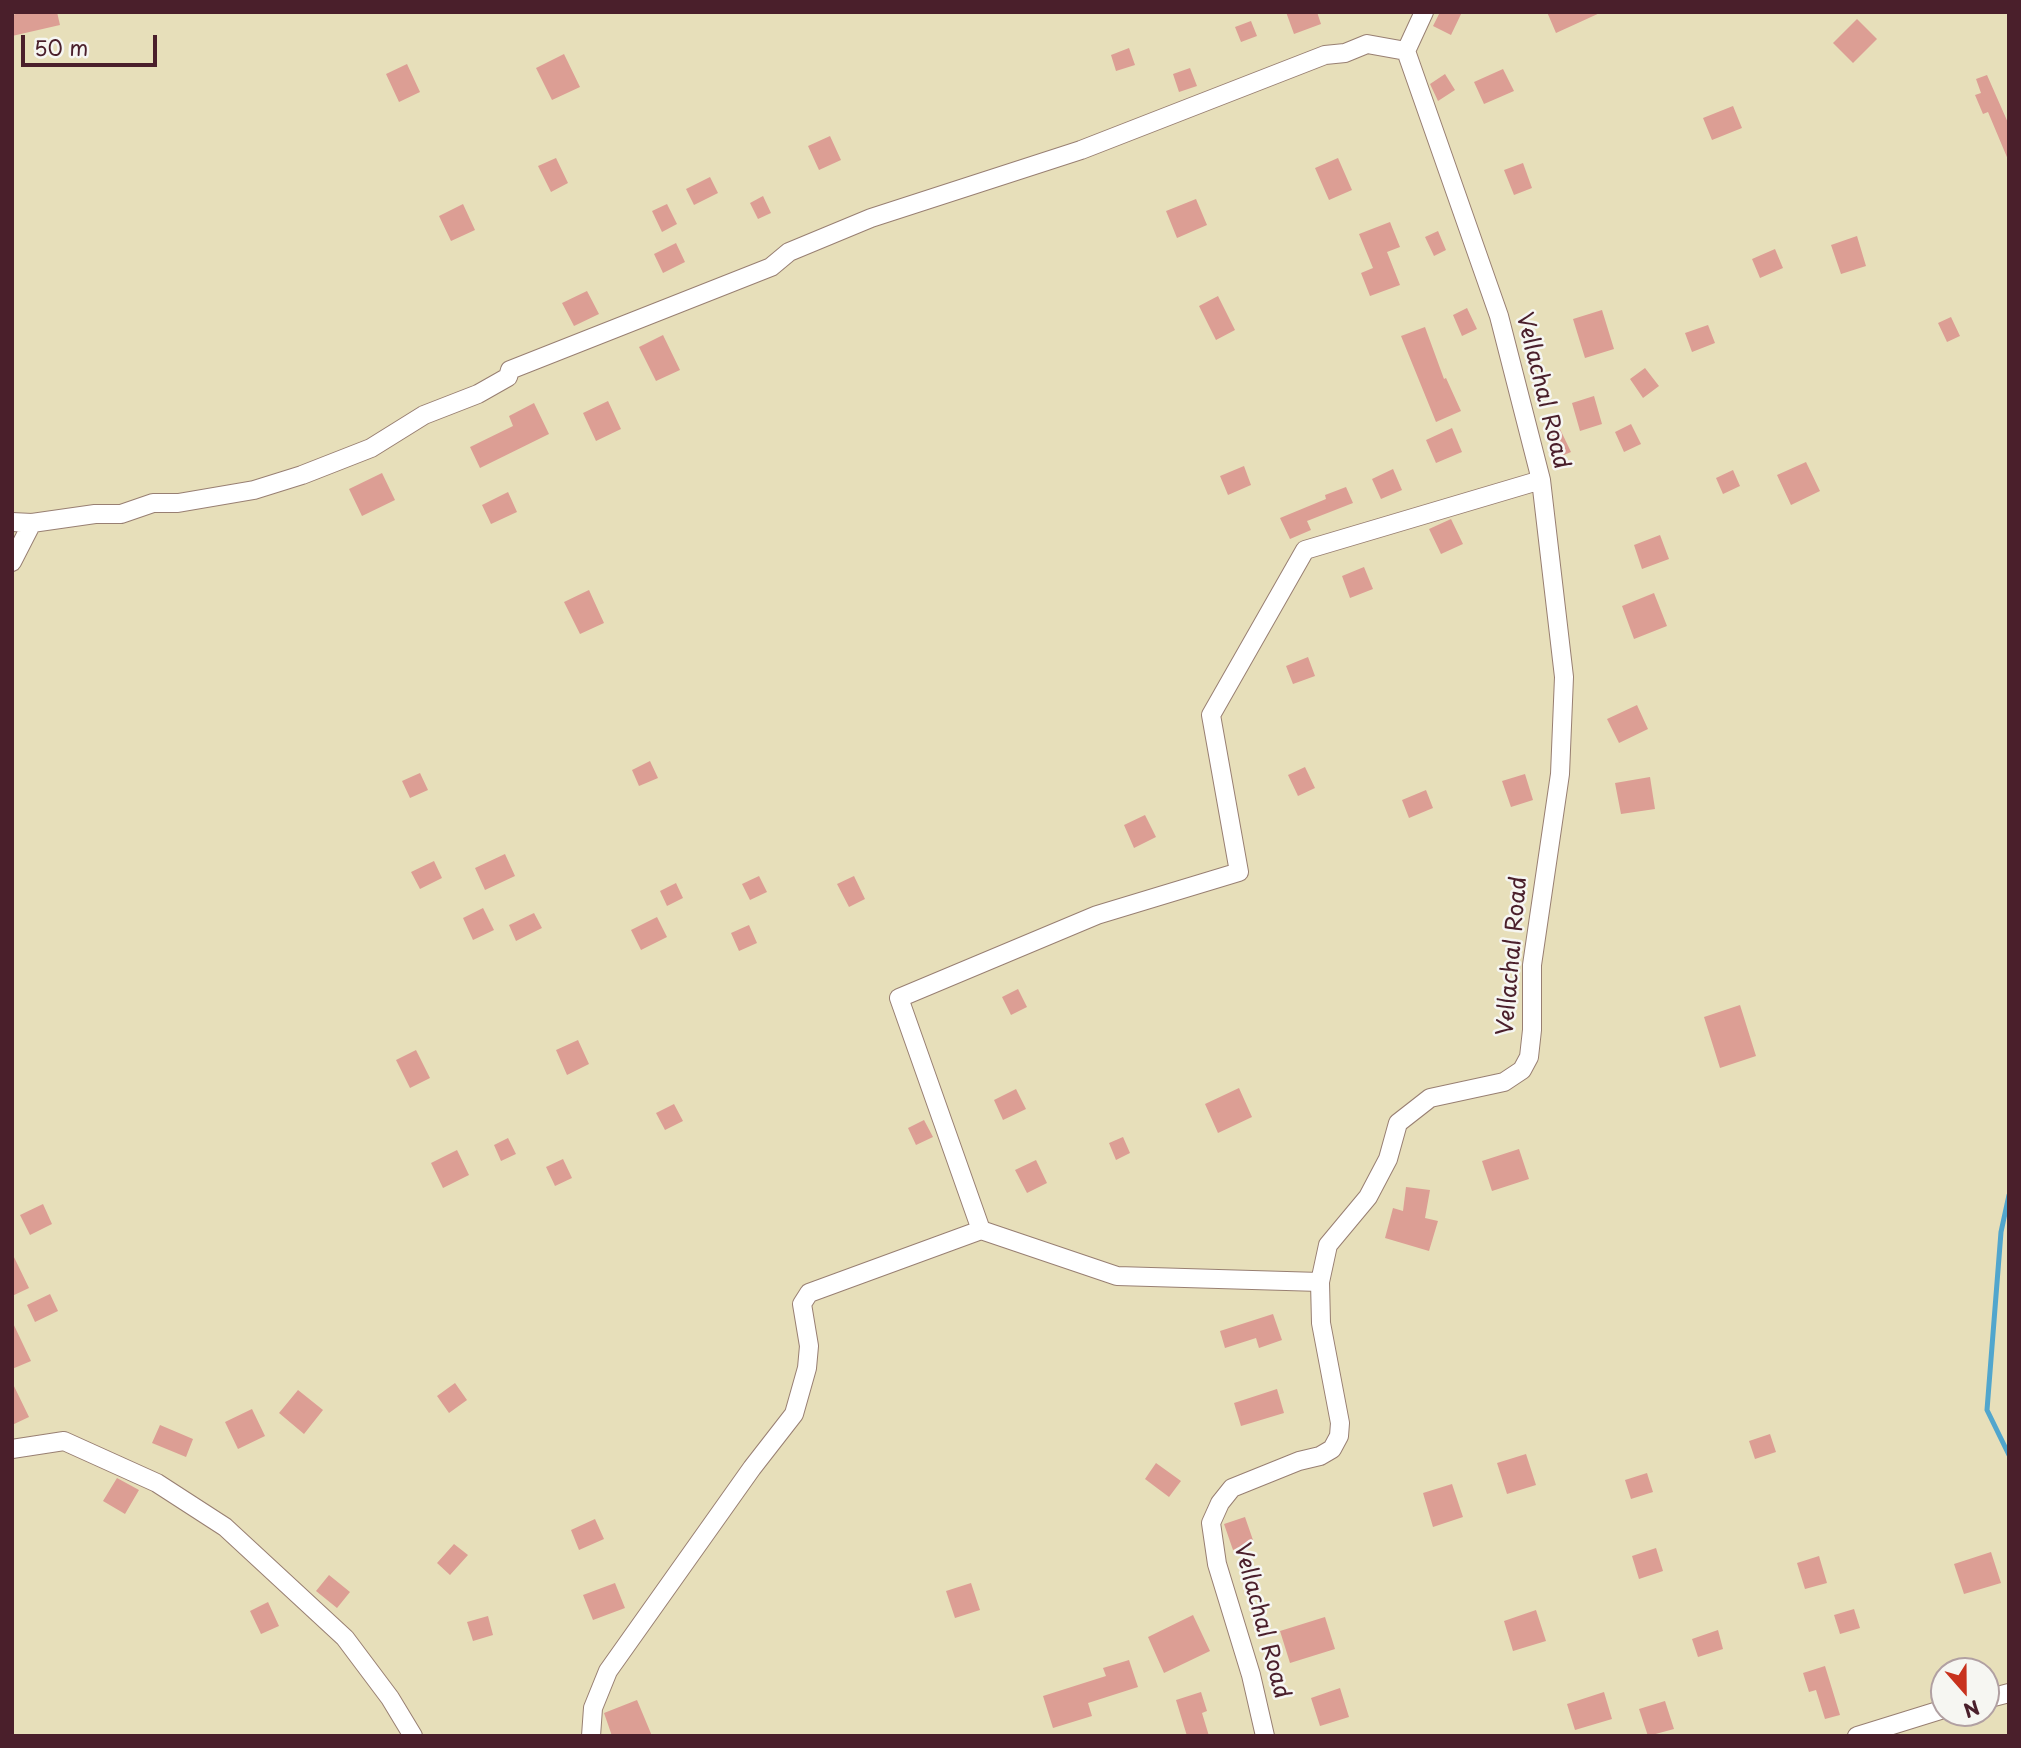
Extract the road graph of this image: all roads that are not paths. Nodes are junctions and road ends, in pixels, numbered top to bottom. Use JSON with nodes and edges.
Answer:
{"nodes":[{"id":1,"x":1424,"y":12,"type":"edge"},
{"id":2,"x":1406,"y":51,"type":"junction"},
{"id":3,"x":1541,"y":480,"type":"junction"},
{"id":4,"x":12,"y":522,"type":"edge"},
{"id":5,"x":32,"y":523,"type":"junction"},
{"id":6,"x":12,"y":562,"type":"edge"},
{"id":7,"x":981,"y":1230,"type":"junction"},
{"id":8,"x":1320,"y":1282,"type":"junction"},
{"id":9,"x":12,"y":1449,"type":"edge"},
{"id":10,"x":1930,"y":1713,"type":"edge"},
{"id":11,"x":413,"y":1736,"type":"edge"},
{"id":12,"x":591,"y":1736,"type":"edge"},
{"id":13,"x":1265,"y":1736,"type":"edge"},
{"id":14,"x":1857,"y":1736,"type":"edge"}],
"edges":[{"from":1,"to":2,"type":"street"},
{"from":2,"to":3,"type":"street","name":"Vellachal Road"},
{"from":2,"to":5,"type":"street"},
{"from":3,"to":7,"type":"street"},
{"from":3,"to":8,"type":"street","name":"Vellachal Road"},
{"from":4,"to":5,"type":"street"},
{"from":5,"to":6,"type":"street"},
{"from":7,"to":8,"type":"street"},
{"from":7,"to":12,"type":"street"},
{"from":8,"to":13,"type":"street","name":"Vellachal Road"},
{"from":9,"to":11,"type":"street"},
{"from":10,"to":14,"type":"street"}]}
